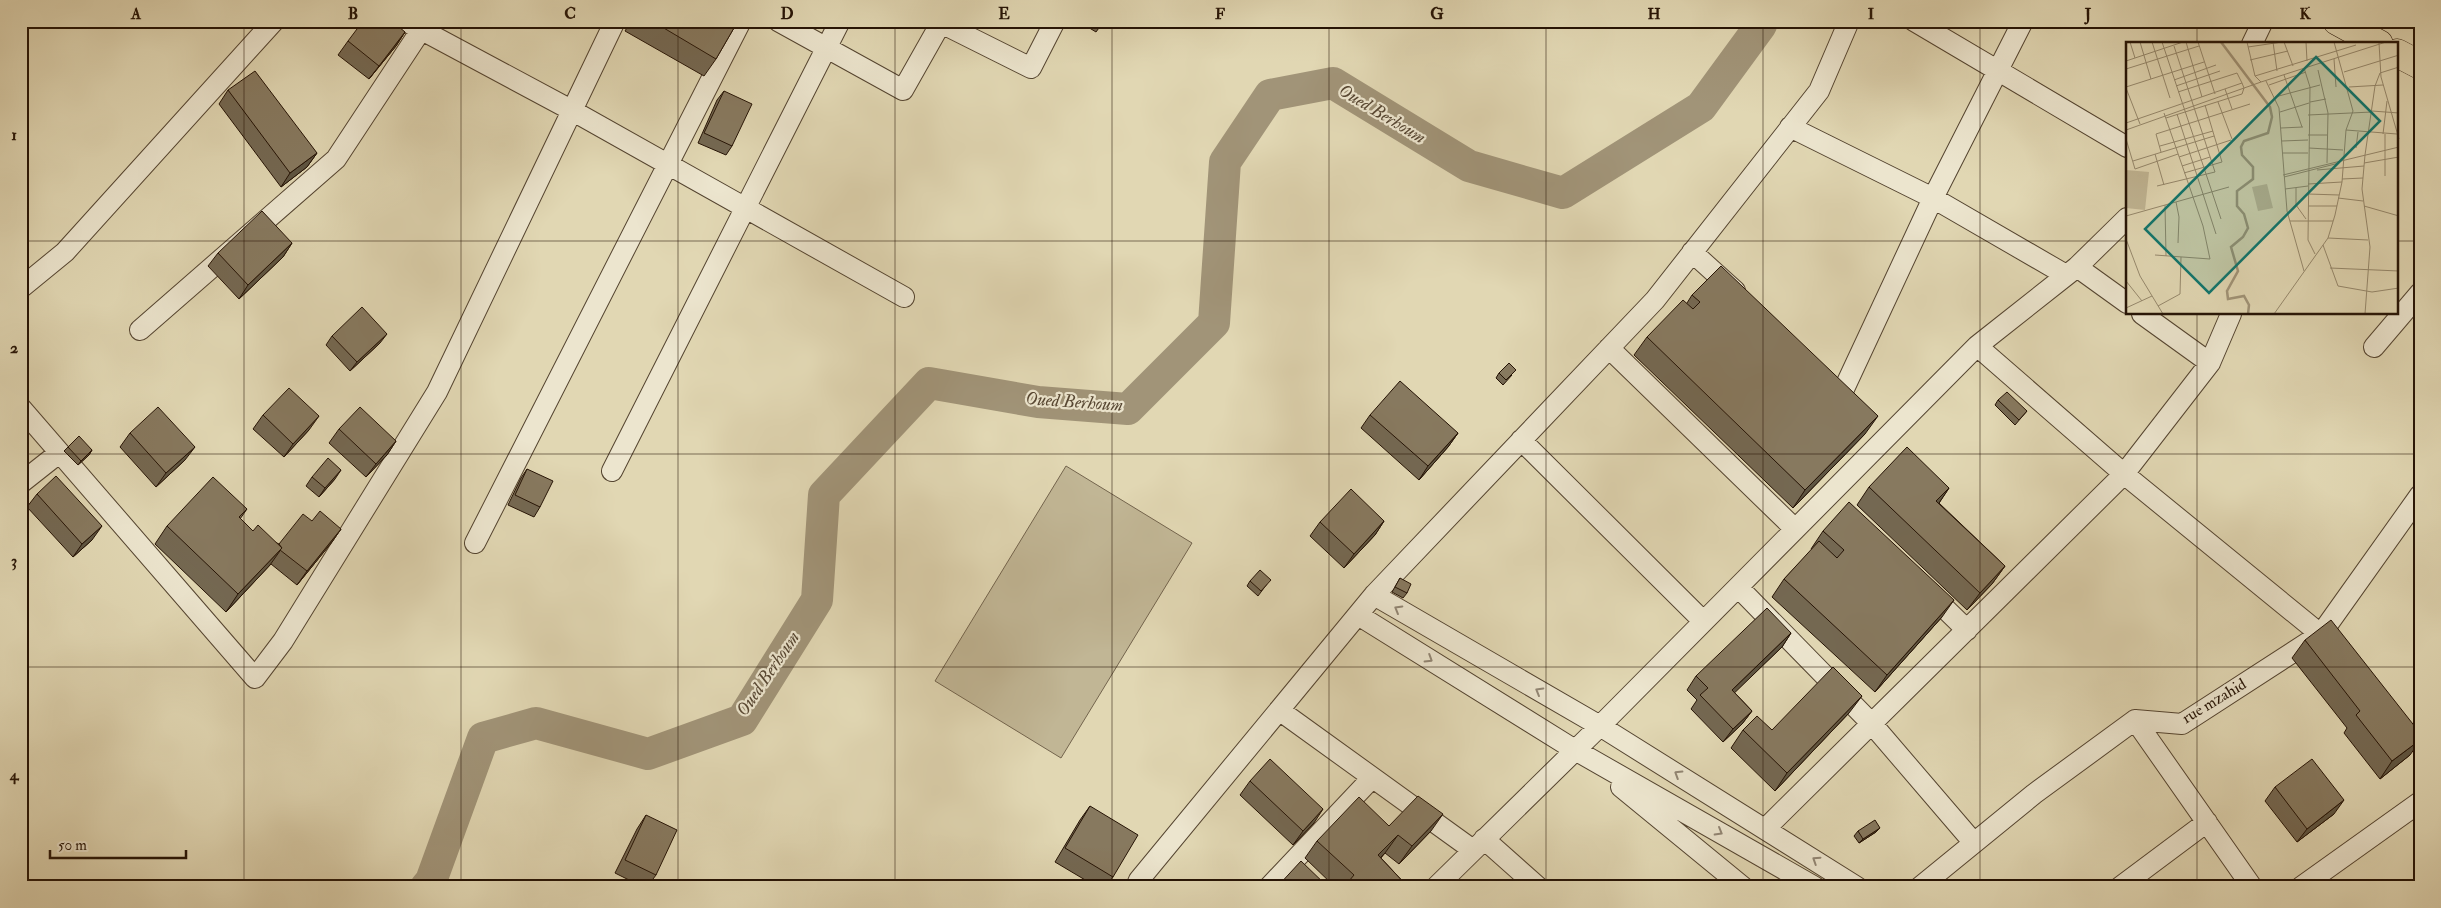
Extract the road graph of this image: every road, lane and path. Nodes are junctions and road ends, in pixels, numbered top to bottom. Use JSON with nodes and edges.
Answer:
{"nodes":[{"id":1,"x":274,"y":21,"type":"edge"},
{"id":2,"x":615,"y":21,"type":"edge"},
{"id":3,"x":741,"y":21,"type":"edge"},
{"id":4,"x":778,"y":21,"type":"edge"},
{"id":5,"x":840,"y":21,"type":"edge"},
{"id":6,"x":1055,"y":21,"type":"edge"},
{"id":7,"x":1849,"y":21,"type":"edge"},
{"id":8,"x":1914,"y":21,"type":"edge"},
{"id":9,"x":2023,"y":21,"type":"edge"},
{"id":10,"x":2338,"y":21,"type":"edge"},
{"id":11,"x":940,"y":22,"type":"edge"},
{"id":12,"x":413,"y":26,"type":"edge"},
{"id":13,"x":2376,"y":42,"type":"edge"},
{"id":14,"x":826,"y":47,"type":"junction"},
{"id":15,"x":2398,"y":54,"type":"edge"},
{"id":16,"x":2420,"y":65,"type":"edge"},
{"id":17,"x":1998,"y":72,"type":"junction"},
{"id":18,"x":573,"y":111,"type":"junction"},
{"id":19,"x":1790,"y":127,"type":"junction"},
{"id":20,"x":2126,"y":146,"type":"edge"},
{"id":21,"x":668,"y":165,"type":"junction"},
{"id":22,"x":1933,"y":198,"type":"junction"},
{"id":23,"x":746,"y":208,"type":"junction"},
{"id":24,"x":2126,"y":219,"type":"edge"},
{"id":25,"x":1692,"y":252,"type":"junction"},
{"id":26,"x":2071,"y":271,"type":"junction"},
{"id":27,"x":21,"y":288,"type":"edge"},
{"id":28,"x":2420,"y":294,"type":"edge"},
{"id":29,"x":904,"y":297,"type":"dead end"},
{"id":30,"x":2126,"y":302,"type":"edge"},
{"id":31,"x":1750,"y":305,"type":"edge"},
{"id":32,"x":2143,"y":315,"type":"edge"},
{"id":33,"x":2231,"y":315,"type":"edge"},
{"id":34,"x":140,"y":330,"type":"dead end"},
{"id":35,"x":1977,"y":346,"type":"junction"},
{"id":36,"x":1609,"y":348,"type":"junction"},
{"id":37,"x":2374,"y":348,"type":"dead end"},
{"id":38,"x":2210,"y":363,"type":"junction"},
{"id":39,"x":1842,"y":391,"type":"edge"},
{"id":40,"x":21,"y":408,"type":"edge"},
{"id":41,"x":1522,"y":440,"type":"junction"},
{"id":42,"x":59,"y":453,"type":"junction"},
{"id":43,"x":612,"y":471,"type":"dead end"},
{"id":44,"x":2124,"y":474,"type":"junction"},
{"id":45,"x":21,"y":483,"type":"edge"},
{"id":46,"x":2420,"y":495,"type":"edge"},
{"id":47,"x":1795,"y":529,"type":"junction"},
{"id":48,"x":475,"y":543,"type":"dead end"},
{"id":49,"x":1912,"y":576,"type":"edge"},
{"id":50,"x":1738,"y":587,"type":"junction"},
{"id":51,"x":1374,"y":596,"type":"junction"},
{"id":52,"x":1358,"y":615,"type":"junction"},
{"id":53,"x":1704,"y":621,"type":"junction"},
{"id":54,"x":1967,"y":630,"type":"junction"},
{"id":55,"x":2321,"y":634,"type":"junction"},
{"id":56,"x":2341,"y":653,"type":"edge"},
{"id":57,"x":1279,"y":710,"type":"junction"},
{"id":58,"x":2135,"y":720,"type":"junction"},
{"id":59,"x":1872,"y":724,"type":"junction"},
{"id":60,"x":1600,"y":726,"type":"junction"},
{"id":61,"x":1576,"y":750,"type":"junction"},
{"id":62,"x":1371,"y":778,"type":"junction"},
{"id":63,"x":2420,"y":802,"type":"edge"},
{"id":64,"x":2207,"y":822,"type":"junction"},
{"id":65,"x":1766,"y":828,"type":"junction"},
{"id":66,"x":1974,"y":843,"type":"junction"},
{"id":67,"x":1478,"y":845,"type":"junction"},
{"id":68,"x":1136,"y":887,"type":"edge"},
{"id":69,"x":1269,"y":887,"type":"edge"},
{"id":70,"x":1436,"y":887,"type":"edge"},
{"id":71,"x":1538,"y":887,"type":"edge"},
{"id":72,"x":1743,"y":887,"type":"edge"},
{"id":73,"x":1814,"y":887,"type":"edge"},
{"id":74,"x":1857,"y":887,"type":"edge"},
{"id":75,"x":1920,"y":887,"type":"edge"},
{"id":76,"x":2120,"y":887,"type":"edge"},
{"id":77,"x":2252,"y":887,"type":"edge"},
{"id":78,"x":2301,"y":887,"type":"edge"}],
"edges":[{"from":1,"to":27,"type":"street"},
{"from":2,"to":18,"type":"street"},
{"from":3,"to":21,"type":"street"},
{"from":4,"to":14,"type":"street"},
{"from":5,"to":14,"type":"street"},
{"from":6,"to":11,"type":"street"},
{"from":7,"to":19,"type":"street"},
{"from":8,"to":17,"type":"street"},
{"from":9,"to":17,"type":"street"},
{"from":10,"to":13,"type":"main road"},
{"from":11,"to":14,"type":"street"},
{"from":12,"to":18,"type":"street"},
{"from":12,"to":34,"type":"street"},
{"from":14,"to":23,"type":"street"},
{"from":15,"to":16,"type":"main road"},
{"from":17,"to":20,"type":"street"},
{"from":17,"to":22,"type":"street"},
{"from":18,"to":21,"type":"street"},
{"from":18,"to":42,"type":"street"},
{"from":19,"to":22,"type":"street"},
{"from":19,"to":25,"type":"street"},
{"from":21,"to":23,"type":"street"},
{"from":21,"to":48,"type":"street"},
{"from":22,"to":26,"type":"street"},
{"from":22,"to":39,"type":"street"},
{"from":23,"to":29,"type":"street"},
{"from":23,"to":43,"type":"street"},
{"from":24,"to":26,"type":"street"},
{"from":25,"to":31,"type":"street"},
{"from":25,"to":36,"type":"street"},
{"from":26,"to":30,"type":"street"},
{"from":26,"to":35,"type":"street"},
{"from":28,"to":37,"type":"street"},
{"from":32,"to":38,"type":"street"},
{"from":33,"to":38,"type":"street"},
{"from":35,"to":44,"type":"street"},
{"from":35,"to":47,"type":"street"},
{"from":36,"to":41,"type":"street"},
{"from":36,"to":47,"type":"street"},
{"from":38,"to":44,"type":"street"},
{"from":40,"to":42,"type":"street"},
{"from":41,"to":51,"type":"street"},
{"from":41,"to":53,"type":"street"},
{"from":42,"to":45,"type":"street"},
{"from":44,"to":54,"type":"street"},
{"from":44,"to":55,"type":"street"},
{"from":46,"to":55,"type":"street","name":"rue mzahid"},
{"from":47,"to":50,"type":"street"},
{"from":49,"to":54,"type":"street"},
{"from":50,"to":53,"type":"street"},
{"from":50,"to":59,"type":"street"},
{"from":51,"to":52,"type":"street"},
{"from":60,"to":51,"type":"street","one_way":true},
{"from":52,"to":57,"type":"street"},
{"from":52,"to":61,"type":"street","one_way":true},
{"from":53,"to":60,"type":"street"},
{"from":54,"to":59,"type":"street"},
{"from":55,"to":56,"type":"street"},
{"from":55,"to":58,"type":"street","name":"rue mzahid"},
{"from":57,"to":62,"type":"street"},
{"from":57,"to":68,"type":"street"},
{"from":58,"to":64,"type":"street"},
{"from":58,"to":66,"type":"street"},
{"from":59,"to":65,"type":"street"},
{"from":59,"to":66,"type":"street"},
{"from":60,"to":61,"type":"street"},
{"from":65,"to":60,"type":"street","one_way":true},
{"from":61,"to":67,"type":"street"},
{"from":61,"to":72,"type":"street"},
{"from":61,"to":73,"type":"street","one_way":true},
{"from":62,"to":67,"type":"street"},
{"from":62,"to":69,"type":"street"},
{"from":63,"to":78,"type":"street"},
{"from":64,"to":76,"type":"street"},
{"from":64,"to":77,"type":"street"},
{"from":74,"to":65,"type":"street","one_way":true},
{"from":66,"to":75,"type":"street"},
{"from":67,"to":70,"type":"street"},
{"from":67,"to":71,"type":"street"}]}
